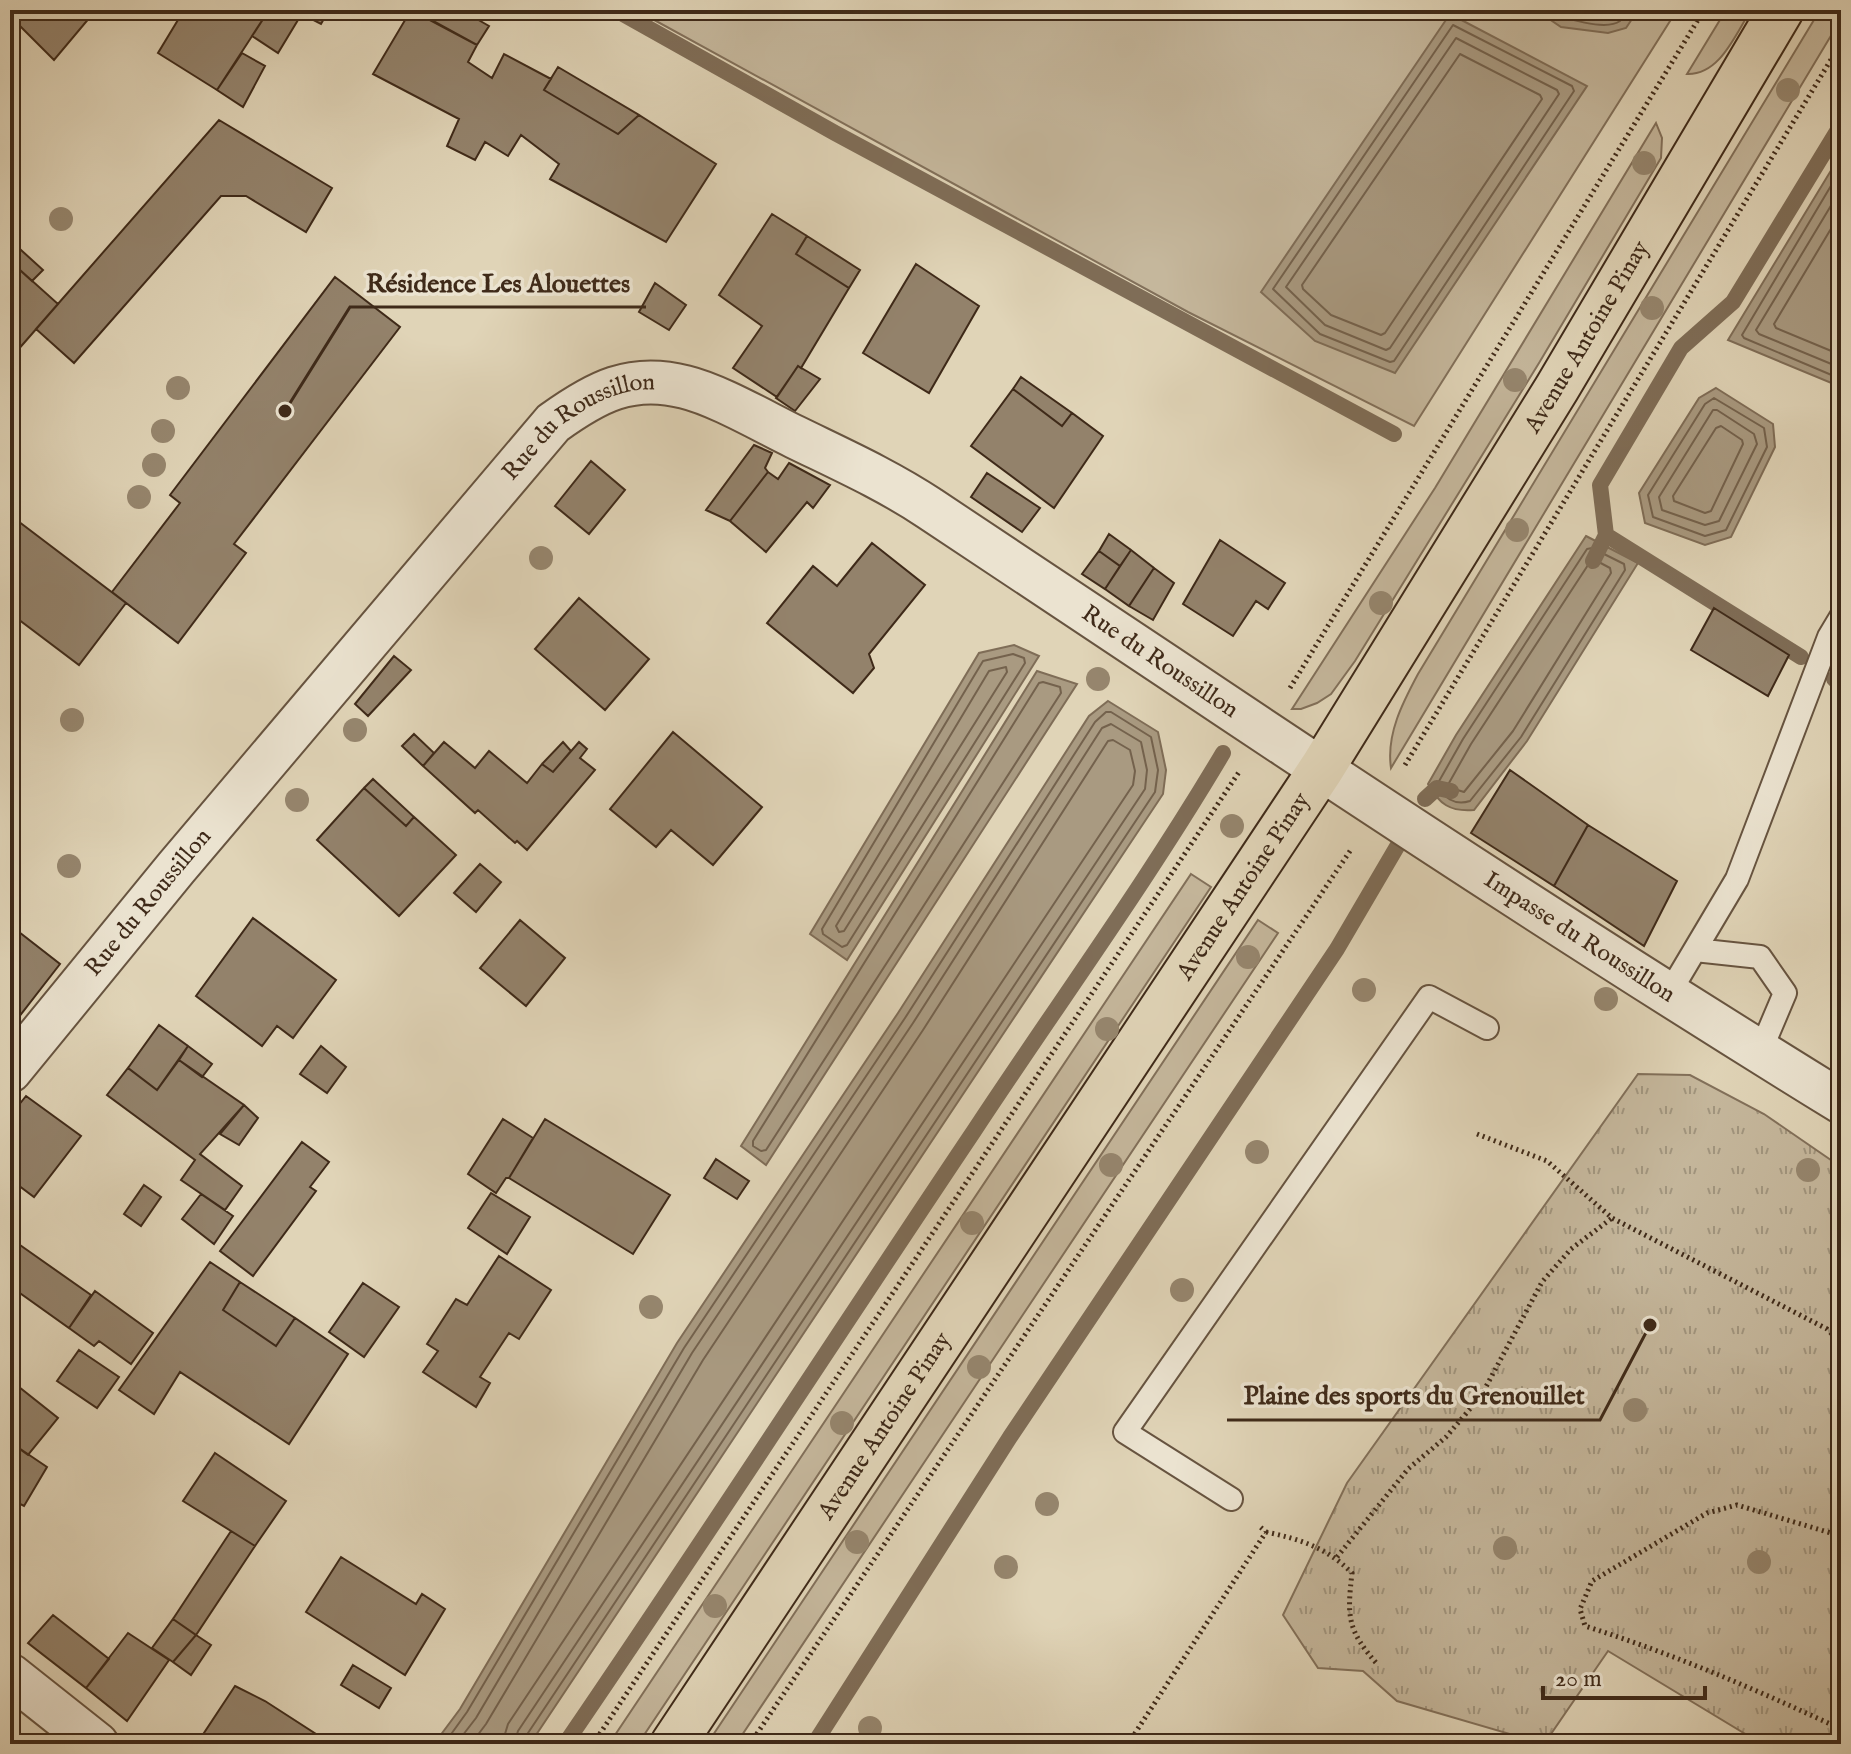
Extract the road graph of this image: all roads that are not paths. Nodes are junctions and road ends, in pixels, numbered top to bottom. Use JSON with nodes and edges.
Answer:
{"nodes":[{"id":1,"x":1781,"y":10,"type":"edge"},
{"id":2,"x":1841,"y":617,"type":"edge"},
{"id":3,"x":1322,"y":768,"type":"junction"},
{"id":4,"x":1695,"y":950,"type":"junction"},
{"id":5,"x":1668,"y":995,"type":"junction"},
{"id":6,"x":1487,"y":1028,"type":"dead end"},
{"id":7,"x":1760,"y":1052,"type":"junction"},
{"id":8,"x":10,"y":1071,"type":"edge"},
{"id":9,"x":1841,"y":1102,"type":"edge"},
{"id":10,"x":1231,"y":1499,"type":"road end"},
{"id":11,"x":10,"y":1675,"type":"edge"},
{"id":12,"x":97,"y":1744,"type":"edge"},
{"id":13,"x":673,"y":1744,"type":"edge"}],
"edges":[{"from":1,"to":3,"type":"main road","name":"Avenue Antoine Pinay"},
{"from":2,"to":4,"type":"lane"},
{"from":3,"to":5,"type":"street","name":"Impasse du Roussillon"},
{"from":3,"to":8,"type":"street","name":"Rue du Roussillon"},
{"from":3,"to":13,"type":"main road","name":"Avenue Antoine Pinay"},
{"from":4,"to":5,"type":"lane"},
{"from":4,"to":7,"type":"lane"},
{"from":5,"to":7,"type":"street","name":"Impasse du Roussillon"},
{"from":6,"to":10,"type":"lane"},
{"from":7,"to":9,"type":"street","name":"Impasse du Roussillon"},
{"from":11,"to":12,"type":"street"}]}
